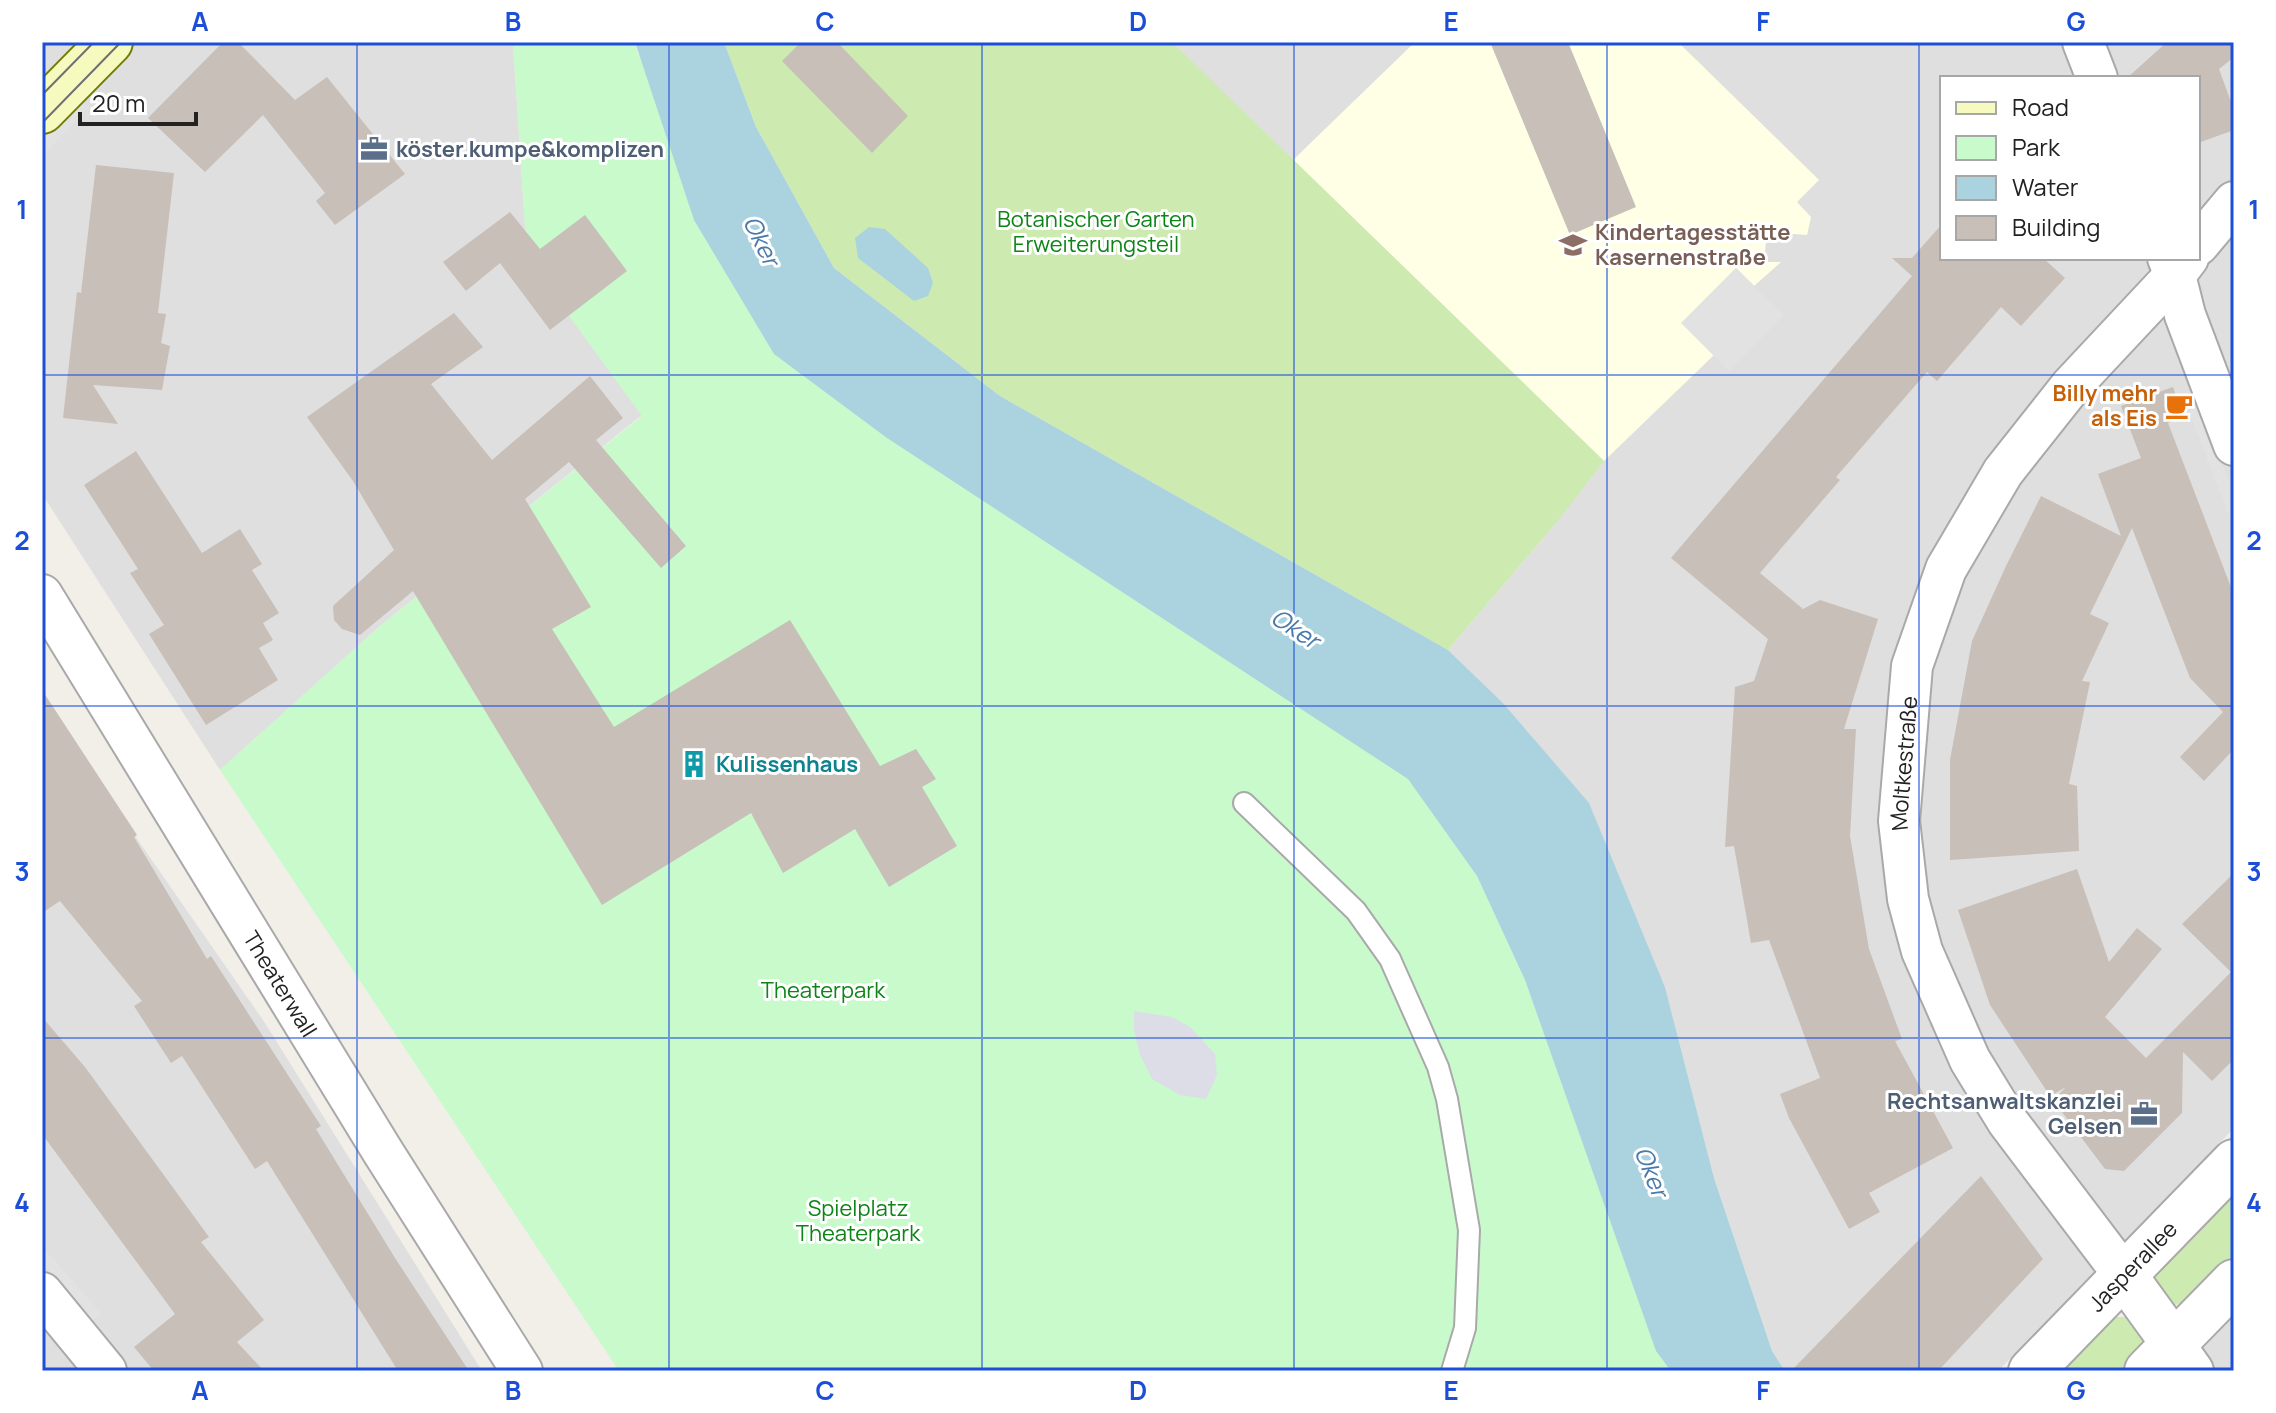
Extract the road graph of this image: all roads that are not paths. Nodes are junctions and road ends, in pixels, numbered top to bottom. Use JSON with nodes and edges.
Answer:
{"nodes":[{"id":1,"x":110,"y":42,"type":"edge"},
{"id":2,"x":2083,"y":42,"type":"edge"},
{"id":3,"x":2096,"y":76,"type":"edge"},
{"id":4,"x":42,"y":111,"type":"edge"},
{"id":5,"x":2234,"y":202,"type":"edge"},
{"id":6,"x":2200,"y":239,"type":"edge"},
{"id":7,"x":2181,"y":260,"type":"edge"},
{"id":8,"x":2182,"y":260,"type":"edge"},
{"id":9,"x":2234,"y":445,"type":"edge"},
{"id":10,"x":42,"y":595,"type":"edge"},
{"id":11,"x":1244,"y":803,"type":"dead end"},
{"id":12,"x":2234,"y":1162,"type":"edge"},
{"id":13,"x":2124,"y":1275,"type":"junction"},
{"id":14,"x":2234,"y":1282,"type":"edge"},
{"id":15,"x":42,"y":1293,"type":"edge"},
{"id":16,"x":2171,"y":1362,"type":"edge"},
{"id":17,"x":106,"y":1371,"type":"edge"},
{"id":18,"x":522,"y":1371,"type":"edge"},
{"id":19,"x":1452,"y":1371,"type":"edge"},
{"id":20,"x":2031,"y":1371,"type":"edge"}],
"edges":[{"from":1,"to":4,"type":"main road"},
{"from":2,"to":3,"type":"street"},
{"from":5,"to":6,"type":"street","name":"Moltkestraße"},
{"from":7,"to":13,"type":"street","name":"Moltkestraße"},
{"from":8,"to":9,"type":"street"},
{"from":10,"to":18,"type":"street","name":"Theaterwall"},
{"from":11,"to":19,"type":"lane"},
{"from":12,"to":13,"type":"street","name":"Jasperallee"},
{"from":13,"to":16,"type":"street"},
{"from":13,"to":20,"type":"street","name":"Jasperallee"},
{"from":14,"to":16,"type":"street"},
{"from":15,"to":17,"type":"street"}]}
